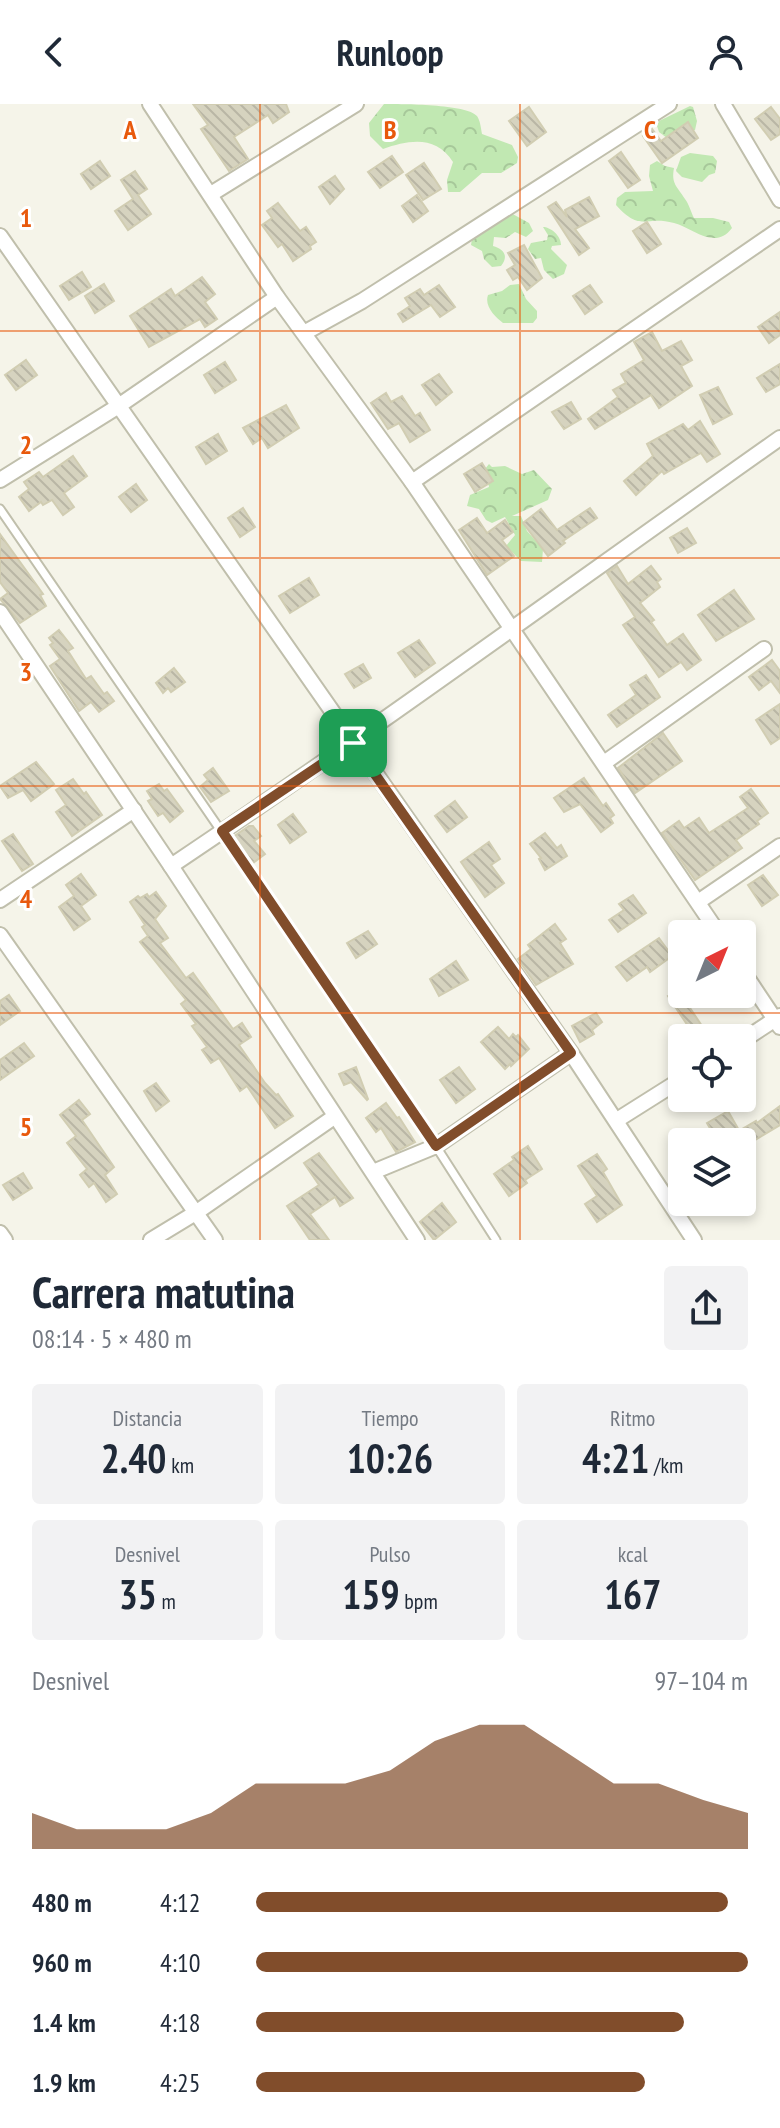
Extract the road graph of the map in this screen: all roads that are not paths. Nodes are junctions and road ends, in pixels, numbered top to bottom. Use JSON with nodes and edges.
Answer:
{"nodes":[{"id":1,"x":150,"y":104,"type":"edge"},
{"id":2,"x":356,"y":104,"type":"edge"},
{"id":3,"x":669,"y":104,"type":"edge"},
{"id":4,"x":723,"y":104,"type":"edge"},
{"id":5,"x":211,"y":194,"type":"junction"},
{"id":6,"x":780,"y":200,"type":"edge"},
{"id":7,"x":780,"y":229,"type":"edge"},
{"id":8,"x":0,"y":236,"type":"edge"},
{"id":9,"x":277,"y":297,"type":"junction"},
{"id":10,"x":304,"y":333,"type":"junction"},
{"id":11,"x":117,"y":407,"type":"junction"},
{"id":12,"x":780,"y":438,"type":"edge"},
{"id":13,"x":0,"y":480,"type":"edge"},
{"id":14,"x":412,"y":482,"type":"junction"},
{"id":15,"x":0,"y":509,"type":"edge"},
{"id":16,"x":0,"y":612,"type":"edge"},
{"id":17,"x":511,"y":627,"type":"junction"},
{"id":18,"x":764,"y":649,"type":"dead end"},
{"id":19,"x":353,"y":743,"type":"junction"},
{"id":20,"x":604,"y":763,"type":"junction"},
{"id":21,"x":134,"y":810,"type":"junction"},
{"id":22,"x":222,"y":831,"type":"junction"},
{"id":23,"x":780,"y":846,"type":"edge"},
{"id":24,"x":171,"y":866,"type":"junction"},
{"id":25,"x":0,"y":900,"type":"edge"},
{"id":26,"x":698,"y":902,"type":"junction"},
{"id":27,"x":710,"y":920,"type":"edge"},
{"id":28,"x":0,"y":935,"type":"edge"},
{"id":29,"x":756,"y":990,"type":"edge"},
{"id":30,"x":778,"y":1021,"type":"edge"},
{"id":31,"x":756,"y":1033,"type":"edge"},
{"id":32,"x":571,"y":1053,"type":"junction"},
{"id":33,"x":668,"y":1088,"type":"edge"},
{"id":34,"x":334,"y":1117,"type":"junction"},
{"id":35,"x":617,"y":1120,"type":"junction"},
{"id":36,"x":436,"y":1146,"type":"junction"},
{"id":37,"x":373,"y":1172,"type":"junction"},
{"id":38,"x":197,"y":1212,"type":"junction"},
{"id":39,"x":0,"y":1233,"type":"edge"},
{"id":40,"x":5,"y":1240,"type":"edge"},
{"id":41,"x":151,"y":1240,"type":"edge"},
{"id":42,"x":215,"y":1240,"type":"edge"},
{"id":43,"x":417,"y":1240,"type":"edge"},
{"id":44,"x":496,"y":1240,"type":"edge"},
{"id":45,"x":694,"y":1240,"type":"edge"}],
"edges":[{"from":1,"to":5,"type":"street"},
{"from":2,"to":5,"type":"street"},
{"from":3,"to":10,"type":"street"},
{"from":4,"to":6,"type":"street"},
{"from":5,"to":9,"type":"street"},
{"from":7,"to":14,"type":"street"},
{"from":8,"to":11,"type":"street"},
{"from":9,"to":10,"type":"street"},
{"from":9,"to":11,"type":"street"},
{"from":10,"to":14,"type":"street"},
{"from":11,"to":13,"type":"street"},
{"from":11,"to":19,"type":"street"},
{"from":12,"to":17,"type":"street"},
{"from":14,"to":17,"type":"street"},
{"from":15,"to":22,"type":"lane"},
{"from":16,"to":21,"type":"street"},
{"from":17,"to":19,"type":"street"},
{"from":17,"to":20,"type":"street"},
{"from":18,"to":20,"type":"street"},
{"from":19,"to":22,"type":"street"},
{"from":19,"to":32,"type":"street"},
{"from":20,"to":26,"type":"street"},
{"from":21,"to":24,"type":"street"},
{"from":21,"to":25,"type":"street"},
{"from":22,"to":24,"type":"street"},
{"from":22,"to":36,"type":"lane"},
{"from":23,"to":26,"type":"street"},
{"from":24,"to":34,"type":"street"},
{"from":26,"to":27,"type":"street"},
{"from":28,"to":38,"type":"street"},
{"from":29,"to":30,"type":"street"},
{"from":30,"to":31,"type":"street"},
{"from":32,"to":35,"type":"street"},
{"from":32,"to":36,"type":"street"},
{"from":33,"to":35,"type":"street"},
{"from":34,"to":37,"type":"street"},
{"from":34,"to":38,"type":"street"},
{"from":35,"to":45,"type":"street"},
{"from":36,"to":37,"type":"street"},
{"from":36,"to":44,"type":"lane"},
{"from":37,"to":43,"type":"street"},
{"from":38,"to":41,"type":"street"},
{"from":38,"to":42,"type":"street"},
{"from":39,"to":40,"type":"street"}]}
